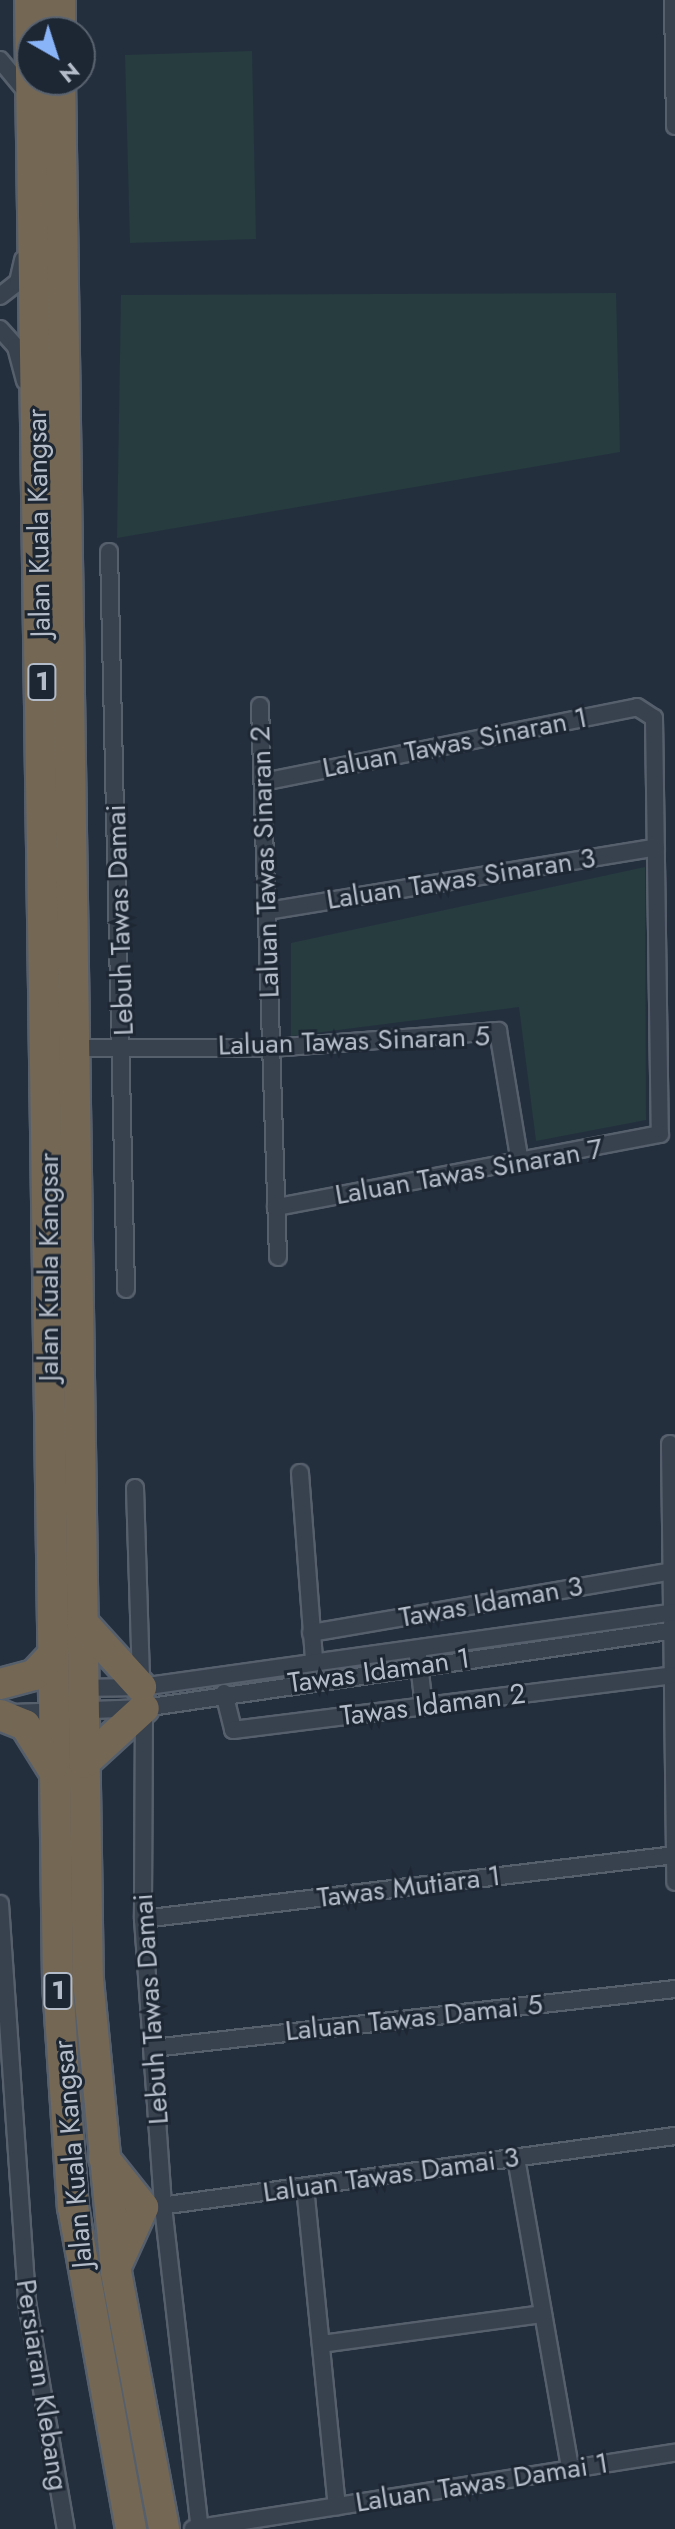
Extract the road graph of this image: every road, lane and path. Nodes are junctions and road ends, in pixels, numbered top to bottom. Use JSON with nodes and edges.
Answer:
{"nodes":[{"id":1,"x":673,"y":0,"type":"edge"},
{"id":2,"x":0,"y":60,"type":"edge"},
{"id":3,"x":16,"y":79,"type":"edge"},
{"id":4,"x":30,"y":96,"type":"edge"},
{"id":5,"x":60,"y":96,"type":"edge"},
{"id":6,"x":675,"y":126,"type":"edge"},
{"id":7,"x":32,"y":193,"type":"junction"},
{"id":8,"x":0,"y":296,"type":"edge"},
{"id":9,"x":0,"y":329,"type":"edge"},
{"id":10,"x":38,"y":452,"type":"junction"},
{"id":11,"x":109,"y":552,"type":"dead end"},
{"id":12,"x":260,"y":706,"type":"dead end"},
{"id":13,"x":263,"y":782,"type":"junction"},
{"id":14,"x":656,"y":847,"type":"junction"},
{"id":15,"x":267,"y":911,"type":"junction"},
{"id":16,"x":124,"y":1046,"type":"junction"},
{"id":17,"x":78,"y":1048,"type":"junction"},
{"id":18,"x":271,"y":1048,"type":"junction"},
{"id":19,"x":520,"y":1162,"type":"junction"},
{"id":20,"x":276,"y":1207,"type":"junction"},
{"id":21,"x":278,"y":1257,"type":"dead end"},
{"id":22,"x":126,"y":1289,"type":"dead end"},
{"id":23,"x":670,"y":1444,"type":"dead end"},
{"id":24,"x":300,"y":1473,"type":"dead end"},
{"id":25,"x":135,"y":1488,"type":"dead end"},
{"id":26,"x":672,"y":1571,"type":"junction"},
{"id":27,"x":673,"y":1612,"type":"edge"},
{"id":28,"x":82,"y":1622,"type":"junction"},
{"id":29,"x":673,"y":1631,"type":"edge"},
{"id":30,"x":311,"y":1633,"type":"junction"},
{"id":31,"x":417,"y":1646,"type":"junction"},
{"id":32,"x":51,"y":1657,"type":"junction"},
{"id":33,"x":314,"y":1659,"type":"junction"},
{"id":34,"x":419,"y":1666,"type":"junction"},
{"id":35,"x":672,"y":1675,"type":"junction"},
{"id":36,"x":0,"y":1686,"type":"edge"},
{"id":37,"x":224,"y":1693,"type":"junction"},
{"id":38,"x":142,"y":1697,"type":"junction"},
{"id":39,"x":83,"y":1701,"type":"junction"},
{"id":40,"x":52,"y":1702,"type":"junction"},
{"id":41,"x":424,"y":1706,"type":"junction"},
{"id":42,"x":0,"y":1714,"type":"edge"},
{"id":43,"x":84,"y":1763,"type":"junction"},
{"id":44,"x":53,"y":1770,"type":"junction"},
{"id":45,"x":675,"y":1855,"type":"edge"},
{"id":46,"x":675,"y":1882,"type":"edge"},
{"id":47,"x":0,"y":1904,"type":"edge"},
{"id":48,"x":143,"y":1919,"type":"junction"},
{"id":49,"x":675,"y":1989,"type":"edge"},
{"id":50,"x":153,"y":2048,"type":"junction"},
{"id":51,"x":675,"y":2136,"type":"edge"},
{"id":52,"x":101,"y":2153,"type":"junction"},
{"id":53,"x":69,"y":2157,"type":"junction"},
{"id":54,"x":516,"y":2158,"type":"junction"},
{"id":55,"x":305,"y":2187,"type":"junction"},
{"id":56,"x":153,"y":2207,"type":"junction"},
{"id":57,"x":107,"y":2209,"type":"junction"},
{"id":58,"x":116,"y":2272,"type":"junction"},
{"id":59,"x":84,"y":2278,"type":"junction"},
{"id":60,"x":543,"y":2314,"type":"junction"},
{"id":61,"x":321,"y":2344,"type":"junction"},
{"id":62,"x":675,"y":2453,"type":"edge"},
{"id":63,"x":570,"y":2469,"type":"junction"},
{"id":64,"x":337,"y":2506,"type":"junction"},
{"id":65,"x":66,"y":2529,"type":"edge"},
{"id":66,"x":131,"y":2529,"type":"edge"},
{"id":67,"x":164,"y":2529,"type":"edge"},
{"id":68,"x":198,"y":2529,"type":"edge"}],
"edges":[{"from":1,"to":6,"type":"street"},
{"from":2,"to":3,"type":"street"},
{"from":4,"to":7,"type":"highway","name":"Jalan Kuala Kangsar","number":"1"},
{"from":5,"to":17,"type":"highway","name":"Jalan Kuala Kangsar","number":"1"},
{"from":7,"to":8,"type":"street"},
{"from":7,"to":10,"type":"highway","name":"Jalan Kuala Kangsar","number":"1"},
{"from":9,"to":10,"type":"street"},
{"from":10,"to":32,"type":"highway","name":"Jalan Kuala Kangsar","number":"1"},
{"from":11,"to":16,"type":"street","name":"Lebuh Tawas Damai"},
{"from":12,"to":13,"type":"street","name":"Laluan Tawas Sinaran 2"},
{"from":13,"to":14,"type":"street","name":"Laluan Tawas Sinaran 1"},
{"from":13,"to":15,"type":"street","name":"Laluan Tawas Sinaran 2"},
{"from":14,"to":15,"type":"street","name":"Laluan Tawas Sinaran 3"},
{"from":14,"to":19,"type":"street","name":"Laluan Tawas Sinaran 7"},
{"from":15,"to":18,"type":"street","name":"Laluan Tawas Sinaran 2"},
{"from":16,"to":17,"type":"street","name":"Laluan Tawas Sinaran 5"},
{"from":16,"to":18,"type":"street","name":"Laluan Tawas Sinaran 5"},
{"from":16,"to":22,"type":"street","name":"Lebuh Tawas Damai"},
{"from":17,"to":28,"type":"highway","name":"Jalan Kuala Kangsar","number":"1"},
{"from":18,"to":19,"type":"street","name":"Laluan Tawas Sinaran 5"},
{"from":18,"to":20,"type":"street","name":"Laluan Tawas Sinaran 2"},
{"from":19,"to":20,"type":"street","name":"Laluan Tawas Sinaran 7"},
{"from":20,"to":21,"type":"street","name":"Laluan Tawas Sinaran 2"},
{"from":23,"to":26,"type":"street"},
{"from":24,"to":30,"type":"street"},
{"from":25,"to":38,"type":"street","name":"Lebuh Tawas Damai"},
{"from":26,"to":27,"type":"street"},
{"from":26,"to":30,"type":"street","name":"Tawas Idaman 3"},
{"from":27,"to":29,"type":"street"},
{"from":27,"to":31,"type":"street","name":"Tawas Idaman 1"},
{"from":28,"to":38,"type":"highway"},
{"from":28,"to":39,"type":"highway","name":"Jalan Kuala Kangsar","number":"1"},
{"from":29,"to":34,"type":"street","name":"Tawas Idaman 1"},
{"from":29,"to":35,"type":"street"},
{"from":30,"to":33,"type":"street"},
{"from":31,"to":33,"type":"street","name":"Tawas Idaman 1"},
{"from":31,"to":34,"type":"street"},
{"from":32,"to":36,"type":"highway"},
{"from":32,"to":40,"type":"highway","name":"Jalan Kuala Kangsar","number":"1"},
{"from":33,"to":38,"type":"street","name":"Tawas Idaman 1"},
{"from":34,"to":37,"type":"street","name":"Tawas Idaman 1"},
{"from":34,"to":41,"type":"street"},
{"from":35,"to":41,"type":"street","name":"Tawas Idaman 2"},
{"from":35,"to":45,"type":"street"},
{"from":36,"to":40,"type":"street"},
{"from":37,"to":38,"type":"street","name":"Tawas Idaman 1"},
{"from":37,"to":41,"type":"street","name":"Tawas Idaman 2"},
{"from":38,"to":39,"type":"street","name":"Tawas Idaman 1"},
{"from":38,"to":39,"type":"street","name":"Tawas Idaman 1"},
{"from":38,"to":43,"type":"highway"},
{"from":38,"to":48,"type":"street","name":"Lebuh Tawas Damai"},
{"from":39,"to":40,"type":"street"},
{"from":39,"to":40,"type":"street"},
{"from":39,"to":43,"type":"highway","name":"Jalan Kuala Kangsar","number":"1"},
{"from":40,"to":42,"type":"street"},
{"from":40,"to":44,"type":"highway","name":"Jalan Kuala Kangsar","number":"1"},
{"from":42,"to":44,"type":"highway"},
{"from":43,"to":52,"type":"highway","name":"Jalan Kuala Kangsar","number":"1"},
{"from":44,"to":53,"type":"highway","name":"Jalan Kuala Kangsar","number":"1"},
{"from":45,"to":46,"type":"street"},
{"from":45,"to":48,"type":"street","name":"Tawas Mutiara 1"},
{"from":47,"to":65,"type":"street","name":"Persiaran Klebang"},
{"from":48,"to":50,"type":"street","name":"Lebuh Tawas Damai"},
{"from":49,"to":50,"type":"street","name":"Laluan Tawas Damai 5"},
{"from":50,"to":56,"type":"street","name":"Lebuh Tawas Damai"},
{"from":51,"to":54,"type":"street","name":"Laluan Tawas Damai 3"},
{"from":52,"to":56,"type":"highway"},
{"from":52,"to":57,"type":"highway","name":"Jalan Kuala Kangsar","number":"1"},
{"from":53,"to":57,"type":"highway"},
{"from":53,"to":59,"type":"highway","name":"Jalan Kuala Kangsar","number":"1"},
{"from":54,"to":55,"type":"street","name":"Laluan Tawas Damai 3"},
{"from":54,"to":60,"type":"street"},
{"from":55,"to":56,"type":"street","name":"Laluan Tawas Damai 3"},
{"from":55,"to":61,"type":"street"},
{"from":56,"to":57,"type":"street","name":"Laluan Tawas Damai 3"},
{"from":56,"to":58,"type":"highway"},
{"from":56,"to":68,"type":"street","name":"Lebuh Tawas Damai"},
{"from":57,"to":58,"type":"highway","name":"Jalan Kuala Kangsar","number":"1"},
{"from":57,"to":59,"type":"highway"},
{"from":58,"to":67,"type":"highway","name":"Jalan Kuala Kangsar","number":"1"},
{"from":59,"to":66,"type":"highway","name":"Jalan Kuala Kangsar","number":"1"},
{"from":60,"to":61,"type":"street"},
{"from":60,"to":63,"type":"street"},
{"from":61,"to":64,"type":"street"},
{"from":62,"to":63,"type":"street","name":"Laluan Tawas Damai 1"},
{"from":63,"to":64,"type":"street","name":"Laluan Tawas Damai 1"},
{"from":64,"to":68,"type":"street","name":"Laluan Tawas Damai 1"}]}
